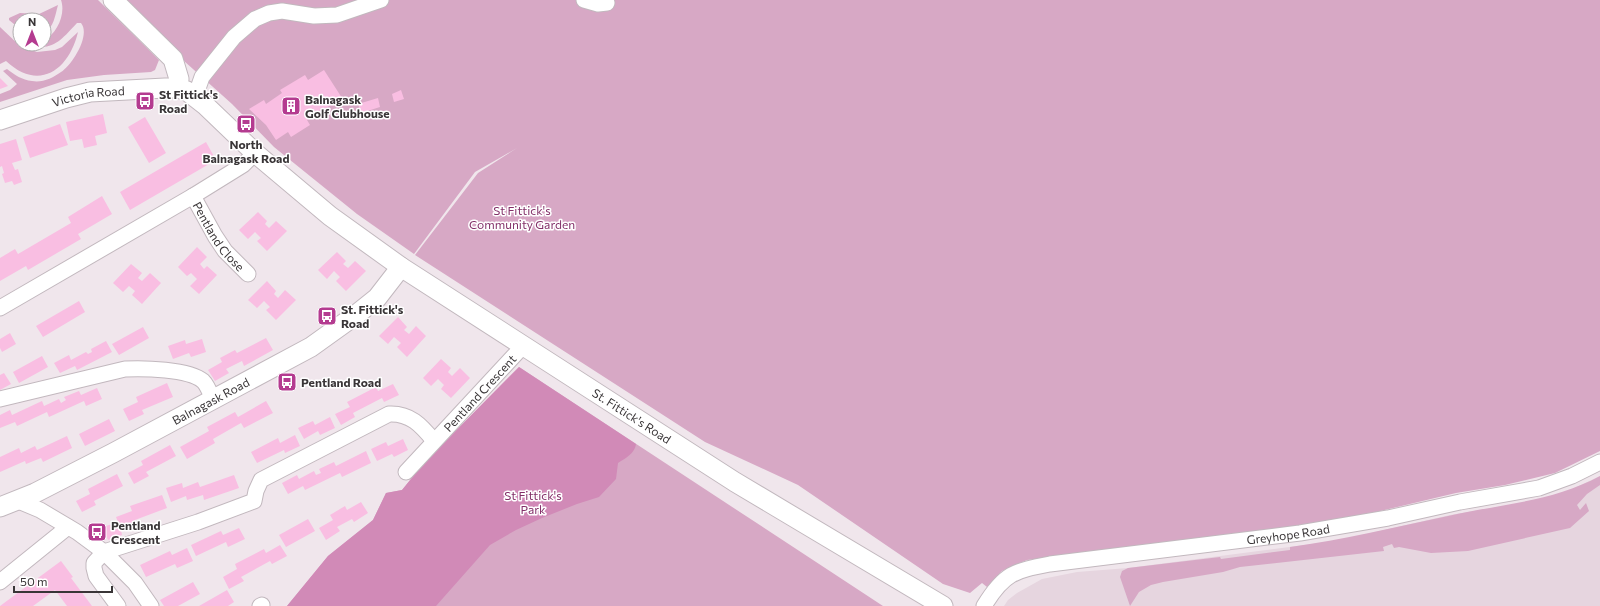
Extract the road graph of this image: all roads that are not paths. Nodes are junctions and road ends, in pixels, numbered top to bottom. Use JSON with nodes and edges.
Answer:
{"nodes":[{"id":1,"x":113,"y":0,"type":"edge"},
{"id":2,"x":382,"y":0,"type":"edge"},
{"id":3,"x":584,"y":0,"type":"edge"},
{"id":4,"x":607,"y":3,"type":"dead end"},
{"id":5,"x":187,"y":93,"type":"junction"},
{"id":6,"x":0,"y":120,"type":"edge"},
{"id":7,"x":255,"y":153,"type":"junction"},
{"id":8,"x":193,"y":196,"type":"junction"},
{"id":9,"x":401,"y":267,"type":"junction"},
{"id":10,"x":248,"y":274,"type":"dead end"},
{"id":11,"x":0,"y":308,"type":"edge"},
{"id":12,"x":524,"y":345,"type":"junction"},
{"id":13,"x":0,"y":399,"type":"edge"},
{"id":14,"x":213,"y":400,"type":"junction"},
{"id":15,"x":434,"y":441,"type":"junction"},
{"id":16,"x":1600,"y":462,"type":"edge"},
{"id":17,"x":406,"y":472,"type":"dead end"},
{"id":18,"x":8,"y":504,"type":"edge"},
{"id":19,"x":68,"y":527,"type":"junction"},
{"id":20,"x":104,"y":552,"type":"junction"},
{"id":21,"x":0,"y":582,"type":"edge"},
{"id":22,"x":118,"y":606,"type":"edge"},
{"id":23,"x":151,"y":606,"type":"edge"},
{"id":24,"x":943,"y":606,"type":"edge"},
{"id":25,"x":984,"y":606,"type":"edge"}],
"edges":[{"from":1,"to":5,"type":"street"},
{"from":2,"to":5,"type":"street"},
{"from":3,"to":4,"type":"street"},
{"from":5,"to":6,"type":"street","name":"Victoria Road"},
{"from":5,"to":7,"type":"street","name":"St. Fittick's Road"},
{"from":7,"to":8,"type":"street"},
{"from":7,"to":9,"type":"street","name":"St. Fittick's Road"},
{"from":8,"to":10,"type":"street","name":"Pentland Close"},
{"from":8,"to":11,"type":"street"},
{"from":9,"to":12,"type":"street","name":"St. Fittick's Road"},
{"from":9,"to":14,"type":"street","name":"Balnagask Road"},
{"from":12,"to":15,"type":"street","name":"Pentland Crescent"},
{"from":12,"to":24,"type":"street","name":"St. Fittick's Road"},
{"from":13,"to":14,"type":"street"},
{"from":14,"to":18,"type":"street","name":"Balnagask Road"},
{"from":15,"to":17,"type":"street","name":"Pentland Crescent"},
{"from":15,"to":20,"type":"street","name":"Pentland Crescent"},
{"from":16,"to":25,"type":"street","name":"Greyhope Road"},
{"from":18,"to":19,"type":"street"},
{"from":19,"to":20,"type":"street"},
{"from":19,"to":21,"type":"street"},
{"from":20,"to":22,"type":"street"},
{"from":20,"to":23,"type":"street"}]}
